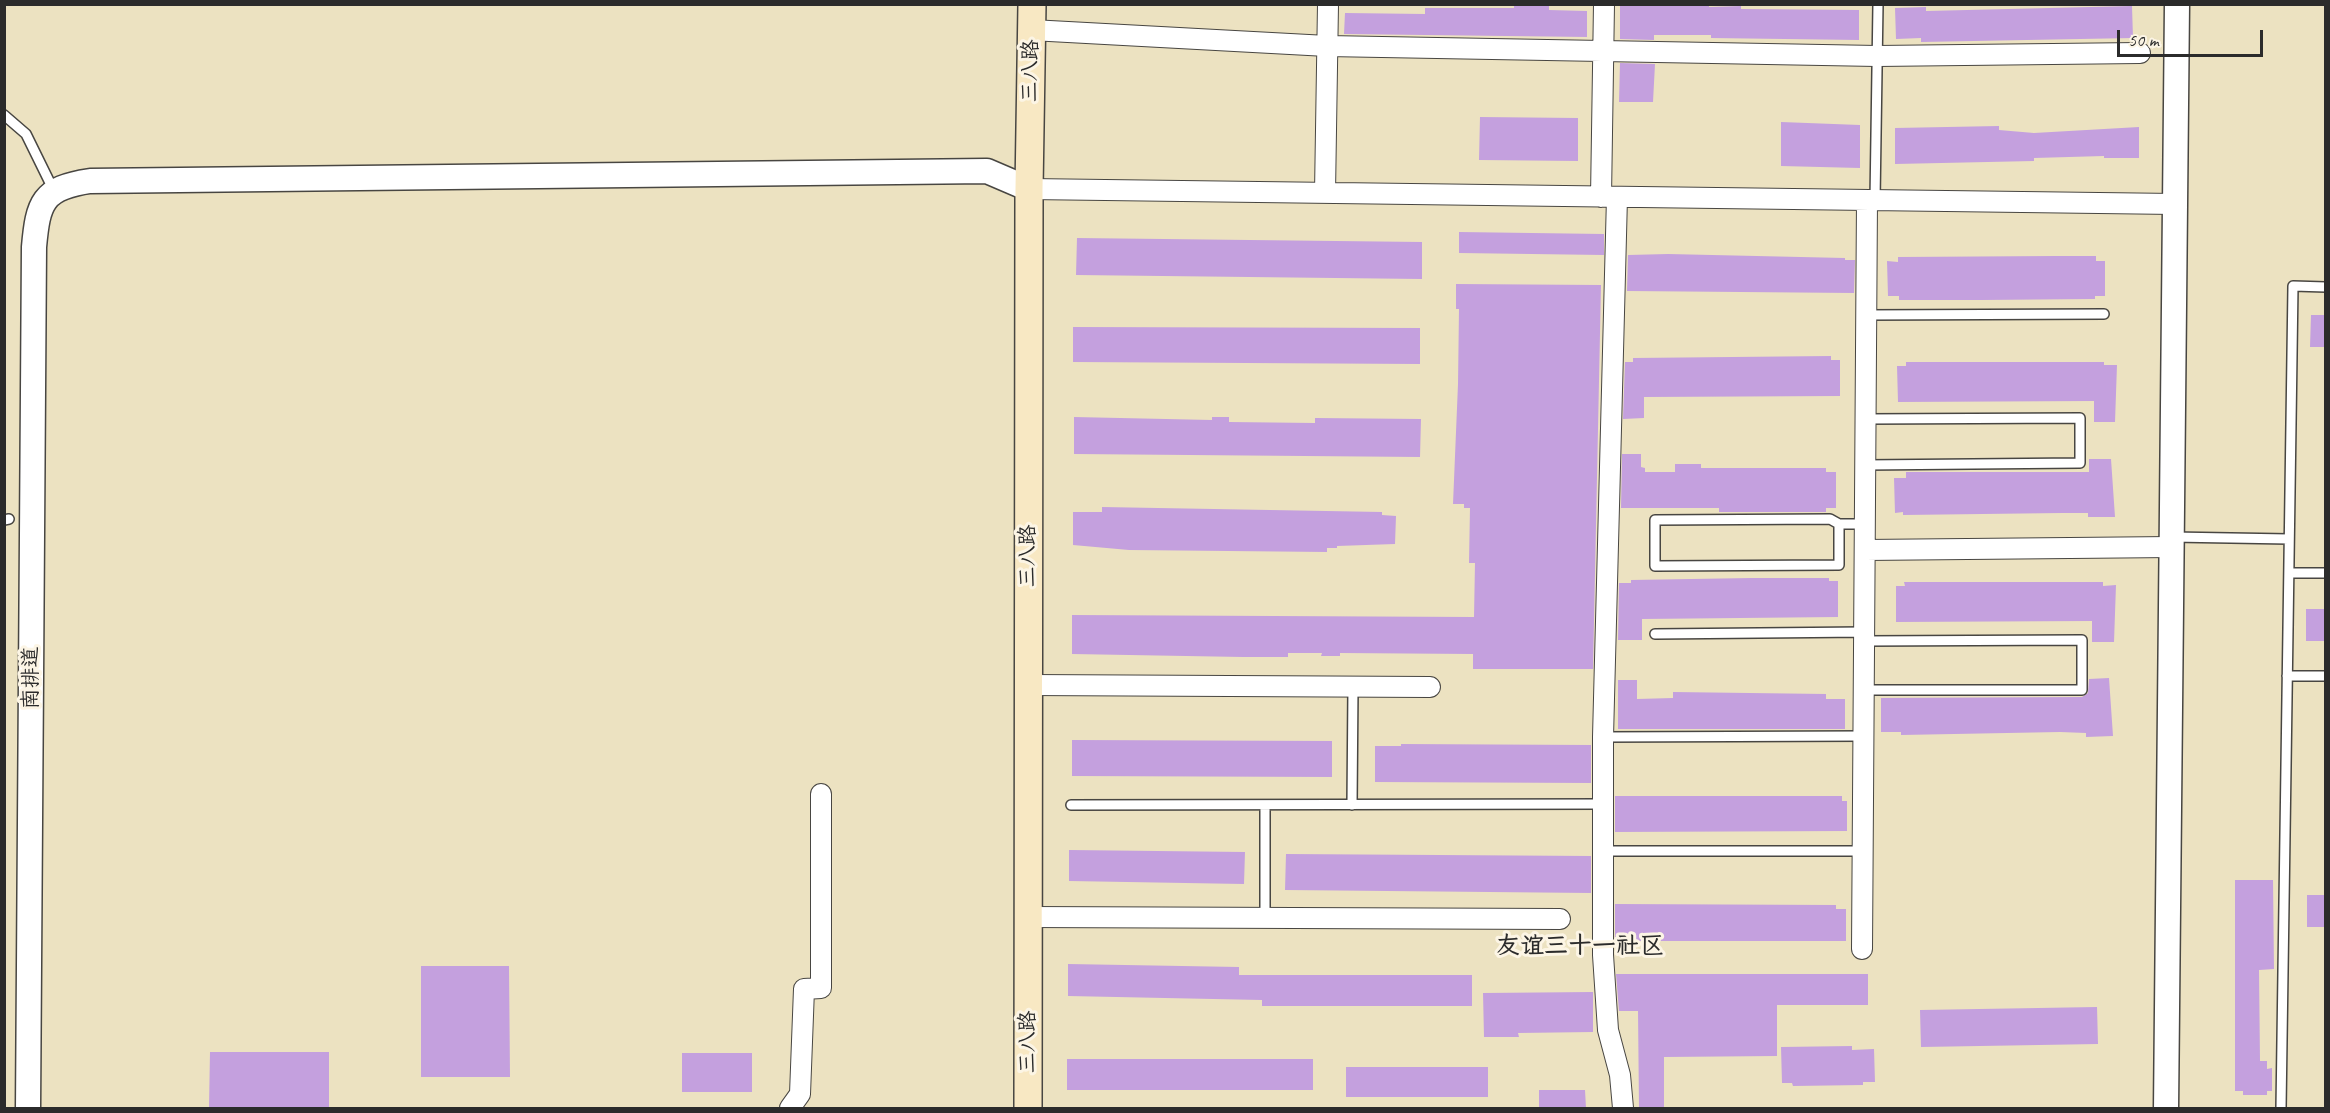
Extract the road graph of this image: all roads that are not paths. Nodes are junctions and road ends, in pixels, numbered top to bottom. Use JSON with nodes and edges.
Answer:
{"nodes":[{"id":1,"x":1328,"y":4,"type":"edge"},
{"id":2,"x":1604,"y":4,"type":"edge"},
{"id":3,"x":1878,"y":4,"type":"edge"},
{"id":4,"x":2177,"y":4,"type":"edge"},
{"id":5,"x":1031,"y":17,"type":"edge"},
{"id":6,"x":1327,"y":46,"type":"junction"},
{"id":7,"x":1603,"y":51,"type":"junction"},
{"id":8,"x":2140,"y":53,"type":"dead end"},
{"id":9,"x":1877,"y":56,"type":"junction"},
{"id":10,"x":4,"y":115,"type":"edge"},
{"id":11,"x":1029,"y":189,"type":"junction"},
{"id":12,"x":54,"y":191,"type":"junction"},
{"id":13,"x":1325,"y":193,"type":"junction"},
{"id":14,"x":1609,"y":197,"type":"junction"},
{"id":15,"x":1871,"y":200,"type":"junction"},
{"id":16,"x":2175,"y":204,"type":"junction"},
{"id":17,"x":2325,"y":287,"type":"edge"},
{"id":18,"x":2104,"y":314,"type":"dead end"},
{"id":19,"x":1866,"y":315,"type":"junction"},
{"id":20,"x":1866,"y":419,"type":"junction"},
{"id":21,"x":1864,"y":465,"type":"junction"},
{"id":22,"x":1839,"y":524,"type":"junction"},
{"id":23,"x":1865,"y":524,"type":"junction"},
{"id":24,"x":2289,"y":539,"type":"junction"},
{"id":25,"x":2172,"y":542,"type":"junction"},
{"id":26,"x":1865,"y":550,"type":"junction"},
{"id":27,"x":2289,"y":573,"type":"junction"},
{"id":28,"x":2325,"y":573,"type":"edge"},
{"id":29,"x":1655,"y":634,"type":"dead end"},
{"id":30,"x":1864,"y":636,"type":"junction"},
{"id":31,"x":2287,"y":676,"type":"junction"},
{"id":32,"x":2325,"y":676,"type":"edge"},
{"id":33,"x":1028,"y":685,"type":"junction"},
{"id":34,"x":1353,"y":687,"type":"junction"},
{"id":35,"x":1430,"y":687,"type":"dead end"},
{"id":36,"x":1864,"y":690,"type":"junction"},
{"id":37,"x":1864,"y":736,"type":"junction"},
{"id":38,"x":1603,"y":738,"type":"junction"},
{"id":39,"x":821,"y":794,"type":"dead end"},
{"id":40,"x":1604,"y":804,"type":"junction"},
{"id":41,"x":1071,"y":805,"type":"dead end"},
{"id":42,"x":1265,"y":805,"type":"junction"},
{"id":43,"x":1352,"y":805,"type":"junction"},
{"id":44,"x":1604,"y":851,"type":"junction"},
{"id":45,"x":1863,"y":851,"type":"junction"},
{"id":46,"x":1028,"y":917,"type":"junction"},
{"id":47,"x":1265,"y":918,"type":"junction"},
{"id":48,"x":1560,"y":919,"type":"dead end"},
{"id":49,"x":1862,"y":949,"type":"dead end"},
{"id":50,"x":28,"y":1108,"type":"edge"},
{"id":51,"x":790,"y":1108,"type":"edge"},
{"id":52,"x":1028,"y":1108,"type":"edge"},
{"id":53,"x":1623,"y":1108,"type":"edge"},
{"id":54,"x":2166,"y":1108,"type":"edge"},
{"id":55,"x":2281,"y":1108,"type":"edge"}],
"edges":[{"from":1,"to":6,"type":"street"},
{"from":2,"to":7,"type":"street"},
{"from":3,"to":9,"type":"lane"},
{"from":4,"to":16,"type":"street"},
{"from":5,"to":6,"type":"street"},
{"from":5,"to":11,"type":"main road","name":"三八路"},
{"from":6,"to":7,"type":"street"},
{"from":6,"to":13,"type":"street"},
{"from":7,"to":9,"type":"street"},
{"from":7,"to":14,"type":"street"},
{"from":8,"to":9,"type":"street"},
{"from":9,"to":15,"type":"lane"},
{"from":10,"to":12,"type":"lane"},
{"from":11,"to":12,"type":"street"},
{"from":11,"to":13,"type":"street"},
{"from":11,"to":33,"type":"main road","name":"三八路"},
{"from":12,"to":50,"type":"street","name":"南排道"},
{"from":13,"to":14,"type":"street"},
{"from":14,"to":15,"type":"street"},
{"from":14,"to":38,"type":"street"},
{"from":15,"to":16,"type":"street"},
{"from":15,"to":19,"type":"street"},
{"from":16,"to":25,"type":"street"},
{"from":17,"to":24,"type":"lane"},
{"from":18,"to":19,"type":"lane"},
{"from":19,"to":20,"type":"street"},
{"from":20,"to":21,"type":"street"},
{"from":20,"to":21,"type":"lane"},
{"from":21,"to":23,"type":"street"},
{"from":22,"to":22,"type":"lane"},
{"from":22,"to":23,"type":"lane"},
{"from":23,"to":26,"type":"street"},
{"from":24,"to":25,"type":"lane"},
{"from":24,"to":27,"type":"lane"},
{"from":25,"to":26,"type":"street"},
{"from":25,"to":54,"type":"street"},
{"from":26,"to":30,"type":"street"},
{"from":27,"to":28,"type":"lane"},
{"from":27,"to":31,"type":"lane"},
{"from":29,"to":30,"type":"lane"},
{"from":30,"to":36,"type":"street"},
{"from":30,"to":36,"type":"lane"},
{"from":31,"to":32,"type":"lane"},
{"from":31,"to":55,"type":"lane"},
{"from":33,"to":34,"type":"street"},
{"from":33,"to":46,"type":"main road","name":"三八路"},
{"from":34,"to":35,"type":"street"},
{"from":34,"to":43,"type":"lane"},
{"from":36,"to":37,"type":"street"},
{"from":37,"to":38,"type":"lane"},
{"from":37,"to":45,"type":"street"},
{"from":38,"to":40,"type":"street"},
{"from":39,"to":51,"type":"street"},
{"from":40,"to":43,"type":"lane"},
{"from":40,"to":44,"type":"street"},
{"from":41,"to":42,"type":"lane"},
{"from":42,"to":43,"type":"lane"},
{"from":42,"to":47,"type":"lane"},
{"from":44,"to":45,"type":"lane"},
{"from":44,"to":53,"type":"street"},
{"from":45,"to":49,"type":"street"},
{"from":46,"to":47,"type":"street"},
{"from":46,"to":52,"type":"main road","name":"三八路"},
{"from":47,"to":48,"type":"street"}]}
